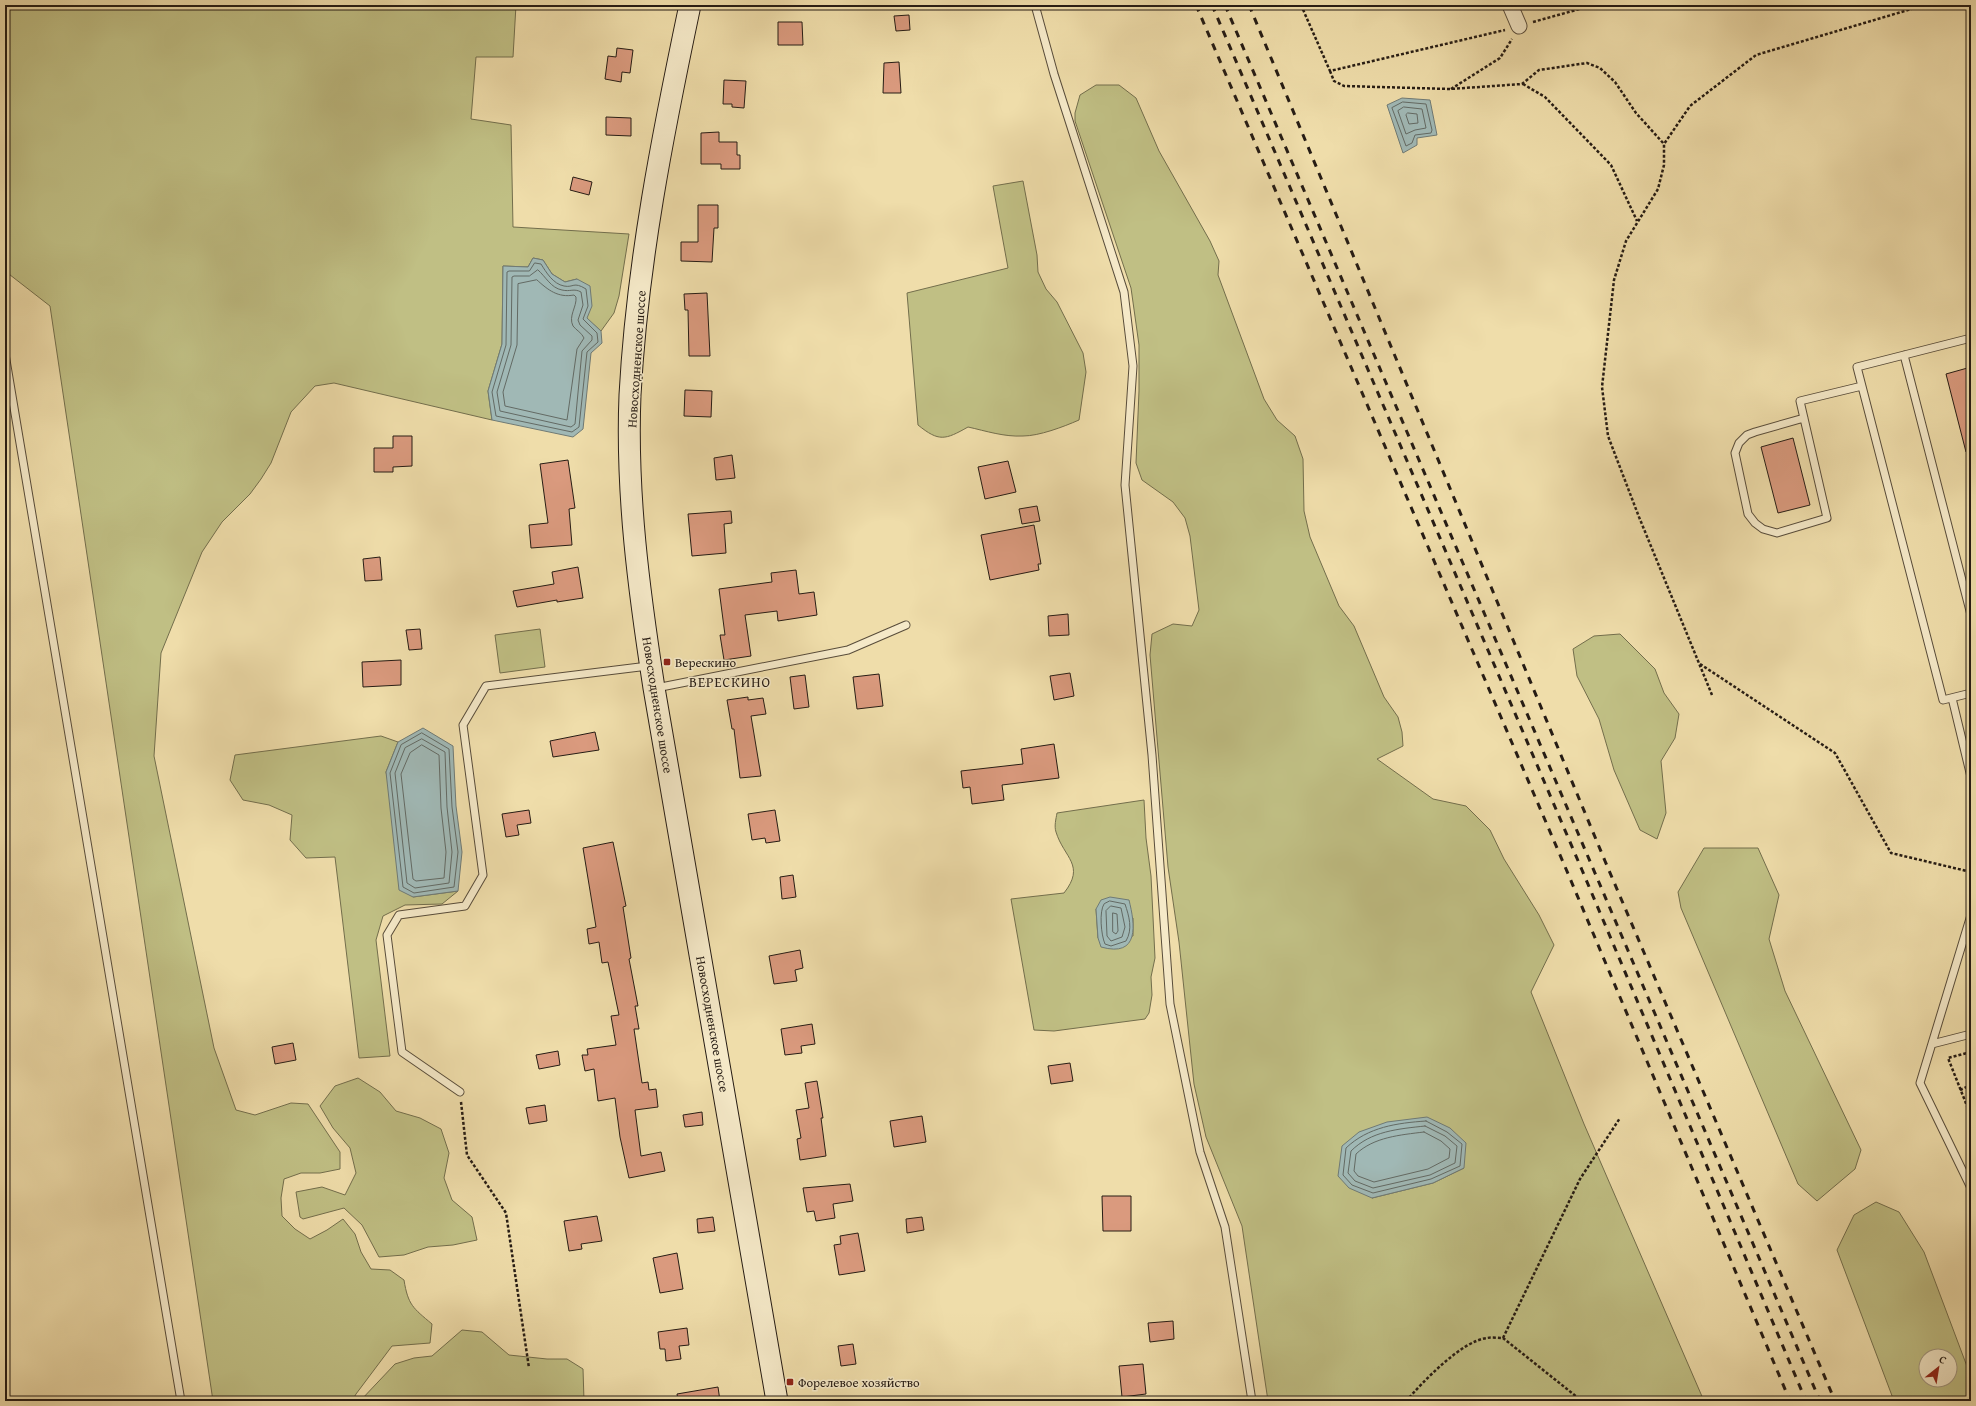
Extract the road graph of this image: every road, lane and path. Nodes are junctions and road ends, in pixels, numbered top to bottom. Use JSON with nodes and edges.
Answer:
{"nodes":[{"id":1,"x":690,"y":5,"type":"edge"},
{"id":2,"x":1035,"y":5,"type":"edge"},
{"id":3,"x":1301,"y":5,"type":"edge"},
{"id":4,"x":1510,"y":5,"type":"edge"},
{"id":5,"x":1594,"y":5,"type":"edge"},
{"id":6,"x":1925,"y":5,"type":"edge"},
{"id":7,"x":1519,"y":26,"type":"junction"},
{"id":8,"x":1330,"y":70,"type":"junction"},
{"id":9,"x":1522,"y":84,"type":"junction"},
{"id":10,"x":1450,"y":89,"type":"junction"},
{"id":11,"x":1664,"y":144,"type":"junction"},
{"id":12,"x":1638,"y":222,"type":"junction"},
{"id":13,"x":1971,"y":338,"type":"edge"},
{"id":14,"x":5,"y":354,"type":"edge"},
{"id":15,"x":1904,"y":355,"type":"junction"},
{"id":16,"x":1862,"y":386,"type":"junction"},
{"id":17,"x":1804,"y":418,"type":"junction"},
{"id":18,"x":1971,"y":615,"type":"edge"},
{"id":19,"x":906,"y":624,"type":"dead end"},
{"id":20,"x":1700,"y":664,"type":"junction"},
{"id":21,"x":651,"y":666,"type":"junction"},
{"id":22,"x":654,"y":688,"type":"junction"},
{"id":23,"x":1971,"y":693,"type":"edge"},
{"id":24,"x":1712,"y":695,"type":"dead end"},
{"id":25,"x":1952,"y":698,"type":"junction"},
{"id":26,"x":1971,"y":777,"type":"edge"},
{"id":27,"x":1971,"y":872,"type":"edge"},
{"id":28,"x":1971,"y":915,"type":"edge"},
{"id":29,"x":1971,"y":1034,"type":"edge"},
{"id":30,"x":1932,"y":1044,"type":"junction"},
{"id":31,"x":1971,"y":1052,"type":"edge"},
{"id":32,"x":1971,"y":1085,"type":"edge"},
{"id":33,"x":1960,"y":1090,"type":"junction"},
{"id":34,"x":460,"y":1092,"type":"joint"},
{"id":35,"x":1971,"y":1116,"type":"edge"},
{"id":36,"x":1620,"y":1118,"type":"dead end"},
{"id":37,"x":1971,"y":1188,"type":"edge"},
{"id":38,"x":1503,"y":1338,"type":"junction"},
{"id":39,"x":529,"y":1368,"type":"dead end"},
{"id":40,"x":181,"y":1401,"type":"edge"},
{"id":41,"x":777,"y":1401,"type":"edge"},
{"id":42,"x":1252,"y":1401,"type":"edge"},
{"id":43,"x":1406,"y":1401,"type":"edge"},
{"id":44,"x":1582,"y":1401,"type":"edge"}],
"edges":[{"from":1,"to":21,"type":"main road","name":"Новосходненское шоссе"},
{"from":2,"to":42,"type":"lane"},
{"from":3,"to":8,"type":"path"},
{"from":4,"to":7,"type":"street"},
{"from":5,"to":7,"type":"path"},
{"from":6,"to":11,"type":"path"},
{"from":7,"to":8,"type":"path"},
{"from":7,"to":10,"type":"path"},
{"from":8,"to":10,"type":"path"},
{"from":9,"to":10,"type":"path"},
{"from":9,"to":11,"type":"path"},
{"from":9,"to":12,"type":"path"},
{"from":11,"to":12,"type":"path"},
{"from":12,"to":20,"type":"path"},
{"from":13,"to":15,"type":"lane"},
{"from":14,"to":40,"type":"lane"},
{"from":15,"to":16,"type":"lane"},
{"from":15,"to":18,"type":"lane"},
{"from":16,"to":17,"type":"lane"},
{"from":16,"to":25,"type":"lane"},
{"from":17,"to":17,"type":"lane"},
{"from":19,"to":22,"type":"lane"},
{"from":20,"to":24,"type":"path"},
{"from":20,"to":27,"type":"path"},
{"from":21,"to":22,"type":"main road","name":"Новосходненское шоссе"},
{"from":21,"to":34,"type":"lane"},
{"from":22,"to":41,"type":"main road","name":"Новосходненское шоссе"},
{"from":23,"to":25,"type":"lane"},
{"from":25,"to":26,"type":"lane"},
{"from":28,"to":30,"type":"lane"},
{"from":29,"to":30,"type":"lane"},
{"from":30,"to":37,"type":"lane"},
{"from":31,"to":33,"type":"path"},
{"from":32,"to":33,"type":"path"},
{"from":33,"to":35,"type":"path"},
{"from":34,"to":39,"type":"path"},
{"from":36,"to":38,"type":"path"},
{"from":38,"to":43,"type":"path"},
{"from":38,"to":44,"type":"path"}]}
